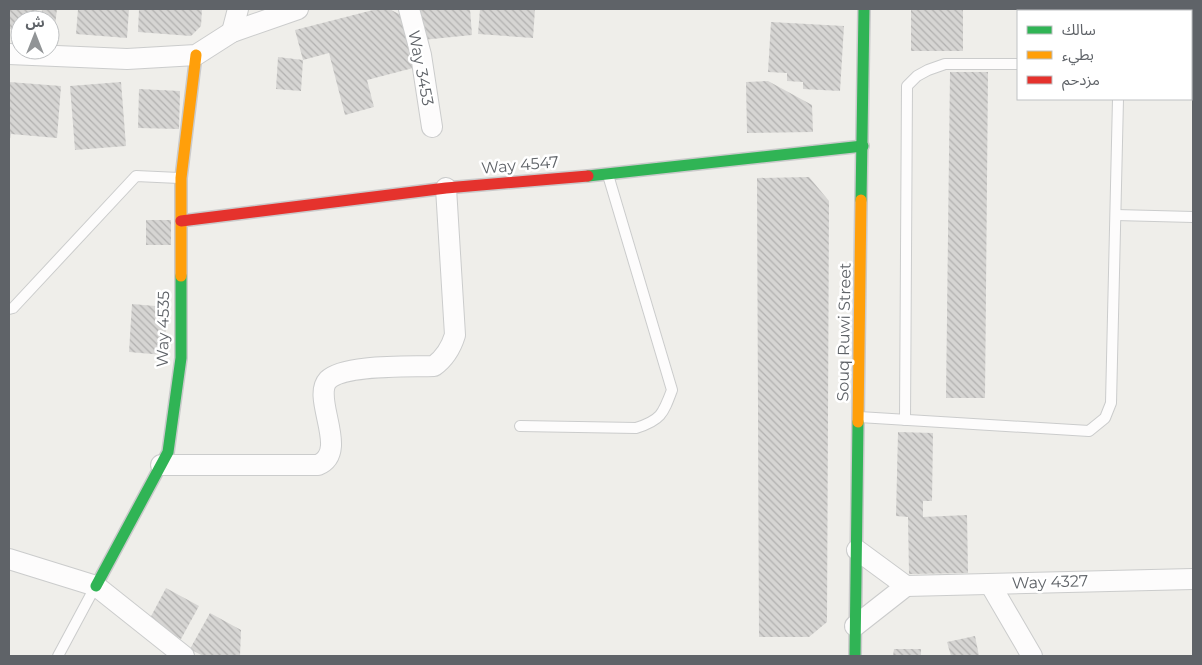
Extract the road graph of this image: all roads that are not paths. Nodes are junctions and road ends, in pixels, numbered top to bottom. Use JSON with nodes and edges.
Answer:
{"nodes":[{"id":1,"x":238,"y":9,"type":"edge"},
{"id":2,"x":298,"y":9,"type":"edge"},
{"id":3,"x":409,"y":9,"type":"edge"},
{"id":4,"x":864,"y":9,"type":"edge"},
{"id":5,"x":232,"y":32,"type":"junction"},
{"id":6,"x":9,"y":54,"type":"edge"},
{"id":7,"x":196,"y":55,"type":"junction"},
{"id":8,"x":1017,"y":64,"type":"edge"},
{"id":9,"x":1118,"y":100,"type":"edge"},
{"id":10,"x":432,"y":127,"type":"dead end"},
{"id":11,"x":863,"y":146,"type":"junction"},
{"id":12,"x":608,"y":174,"type":"junction"},
{"id":13,"x":181,"y":178,"type":"junction"},
{"id":14,"x":446,"y":188,"type":"junction"},
{"id":15,"x":1116,"y":215,"type":"junction"},
{"id":16,"x":1193,"y":217,"type":"edge"},
{"id":17,"x":181,"y":221,"type":"junction"},
{"id":18,"x":9,"y":310,"type":"edge"},
{"id":19,"x":859,"y":417,"type":"junction"},
{"id":20,"x":905,"y":420,"type":"junction"},
{"id":21,"x":520,"y":426,"type":"dead end"},
{"id":22,"x":161,"y":464,"type":"junction"},
{"id":23,"x":857,"y":550,"type":"junction"},
{"id":24,"x":9,"y":559,"type":"edge"},
{"id":25,"x":1193,"y":579,"type":"edge"},
{"id":26,"x":990,"y":584,"type":"junction"},
{"id":27,"x":96,"y":586,"type":"junction"},
{"id":28,"x":906,"y":586,"type":"junction"},
{"id":29,"x":856,"y":626,"type":"junction"},
{"id":30,"x":58,"y":656,"type":"edge"},
{"id":31,"x":184,"y":656,"type":"edge"},
{"id":32,"x":855,"y":656,"type":"edge"},
{"id":33,"x":1032,"y":656,"type":"edge"}],
"edges":[{"from":1,"to":5,"type":"street"},
{"from":2,"to":5,"type":"street"},
{"from":3,"to":10,"type":"street","name":"Way 3453"},
{"from":4,"to":11,"type":"street","name":"Souq Ruwi Street"},
{"from":5,"to":7,"type":"street"},
{"from":6,"to":7,"type":"street"},
{"from":7,"to":13,"type":"street","name":"Way 4535"},
{"from":8,"to":20,"type":"lane"},
{"from":9,"to":15,"type":"lane"},
{"from":11,"to":12,"type":"street","name":"Way 4547"},
{"from":11,"to":19,"type":"street","name":"Souq Ruwi Street"},
{"from":12,"to":14,"type":"street","name":"Way 4547"},
{"from":12,"to":21,"type":"lane"},
{"from":13,"to":17,"type":"street","name":"Way 4535"},
{"from":13,"to":18,"type":"lane"},
{"from":14,"to":17,"type":"street","name":"Way 4547"},
{"from":14,"to":22,"type":"street"},
{"from":15,"to":16,"type":"lane"},
{"from":15,"to":20,"type":"lane"},
{"from":17,"to":22,"type":"street","name":"Way 4535"},
{"from":19,"to":20,"type":"lane"},
{"from":19,"to":23,"type":"street","name":"Souq Ruwi Street"},
{"from":22,"to":27,"type":"street","name":"Way 4535"},
{"from":23,"to":28,"type":"street"},
{"from":23,"to":29,"type":"street","name":"Souq Ruwi Street"},
{"from":24,"to":27,"type":"street"},
{"from":25,"to":26,"type":"street","name":"Way 4327"},
{"from":26,"to":28,"type":"street","name":"Way 4327"},
{"from":26,"to":33,"type":"street"},
{"from":27,"to":30,"type":"lane"},
{"from":27,"to":31,"type":"street"},
{"from":28,"to":29,"type":"street"},
{"from":29,"to":32,"type":"street","name":"Souq Ruwi Street"}]}
